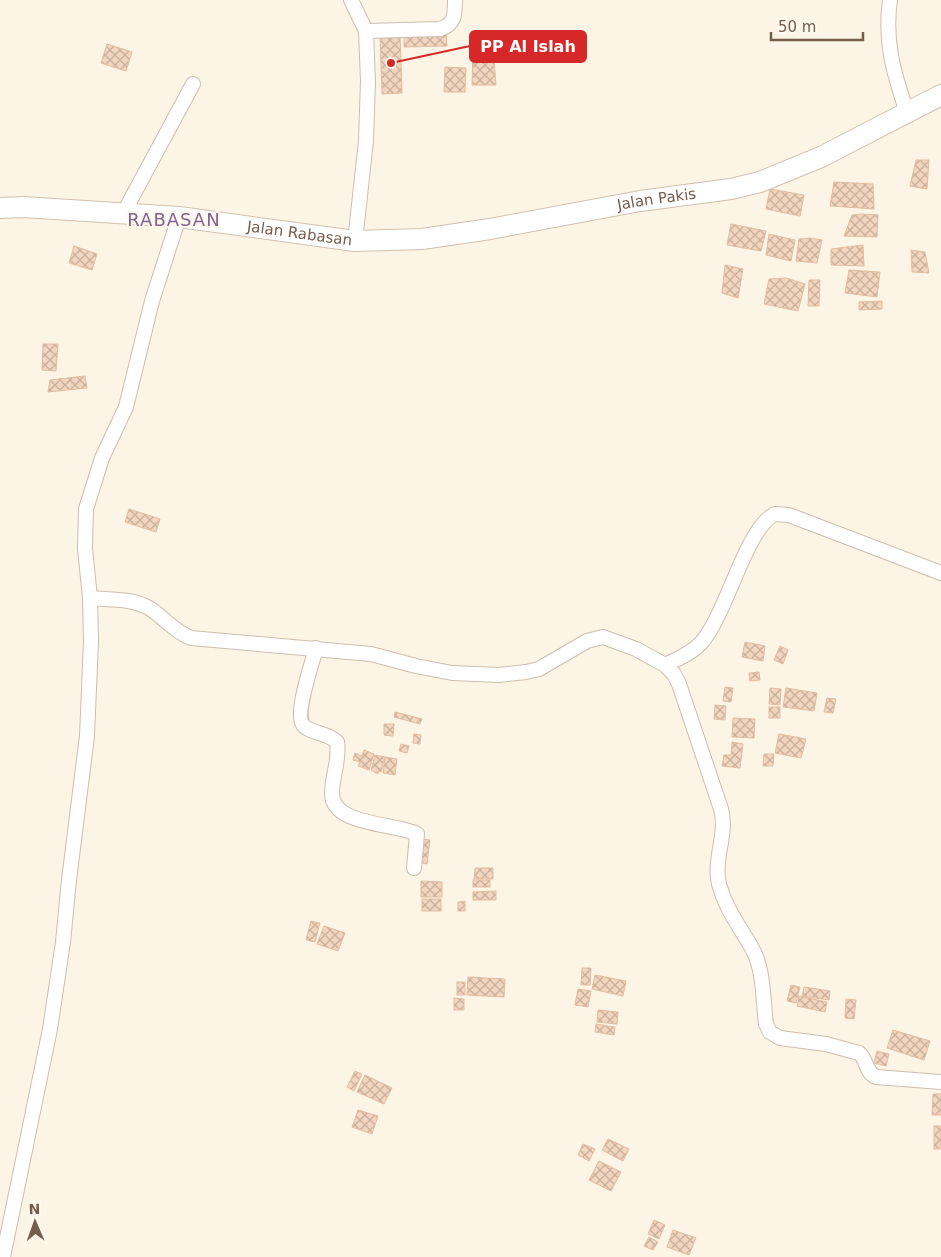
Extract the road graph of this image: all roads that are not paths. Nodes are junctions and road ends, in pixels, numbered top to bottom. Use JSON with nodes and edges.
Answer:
{"nodes":[{"id":1,"x":351,"y":0,"type":"edge"},
{"id":2,"x":455,"y":0,"type":"edge"},
{"id":3,"x":890,"y":0,"type":"edge"},
{"id":4,"x":366,"y":31,"type":"junction"},
{"id":5,"x":193,"y":84,"type":"dead end"},
{"id":6,"x":941,"y":95,"type":"edge"},
{"id":7,"x":907,"y":114,"type":"junction"},
{"id":8,"x":0,"y":208,"type":"edge"},
{"id":9,"x":124,"y":212,"type":"junction"},
{"id":10,"x":180,"y":216,"type":"junction"},
{"id":11,"x":355,"y":241,"type":"junction"},
{"id":12,"x":941,"y":573,"type":"edge"},
{"id":13,"x":90,"y":598,"type":"junction"},
{"id":14,"x":316,"y":648,"type":"junction"},
{"id":15,"x":664,"y":665,"type":"junction"},
{"id":16,"x":414,"y":868,"type":"dead end"},
{"id":17,"x":941,"y":1082,"type":"edge"},
{"id":18,"x":3,"y":1257,"type":"edge"}],
"edges":[{"from":1,"to":4,"type":"street","name":"Jalan Rabasan"},
{"from":2,"to":4,"type":"street"},
{"from":3,"to":7,"type":"street"},
{"from":4,"to":11,"type":"street","name":"Jalan Rabasan"},
{"from":5,"to":9,"type":"street"},
{"from":6,"to":7,"type":"street","name":"Jalan Pakis"},
{"from":7,"to":11,"type":"street","name":"Jalan Pakis"},
{"from":8,"to":9,"type":"street","name":"Jalan Rabasan"},
{"from":9,"to":10,"type":"street","name":"Jalan Rabasan"},
{"from":10,"to":11,"type":"street","name":"Jalan Rabasan"},
{"from":10,"to":13,"type":"street"},
{"from":12,"to":15,"type":"street"},
{"from":13,"to":14,"type":"street"},
{"from":13,"to":18,"type":"street"},
{"from":14,"to":15,"type":"street"},
{"from":14,"to":16,"type":"street"},
{"from":15,"to":17,"type":"street"}]}
